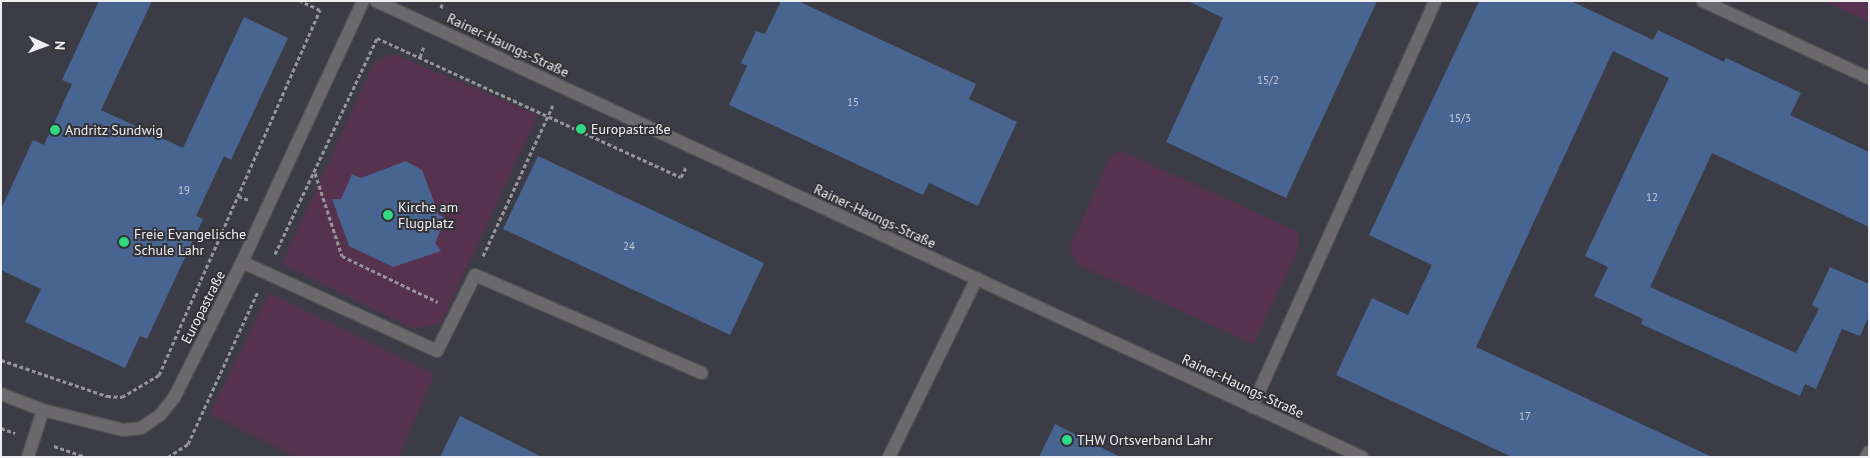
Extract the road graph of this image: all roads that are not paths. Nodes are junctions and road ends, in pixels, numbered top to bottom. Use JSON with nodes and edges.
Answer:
{"nodes":[{"id":1,"x":364,"y":1,"type":"edge"},
{"id":2,"x":376,"y":1,"type":"edge"},
{"id":3,"x":1435,"y":1,"type":"edge"},
{"id":4,"x":1703,"y":1,"type":"edge"},
{"id":5,"x":1869,"y":78,"type":"edge"},
{"id":6,"x":242,"y":262,"type":"junction"},
{"id":7,"x":977,"y":278,"type":"junction"},
{"id":8,"x":702,"y":373,"type":"dead end"},
{"id":9,"x":1,"y":394,"type":"edge"},
{"id":10,"x":1252,"y":407,"type":"junction"},
{"id":11,"x":43,"y":410,"type":"junction"},
{"id":12,"x":1869,"y":452,"type":"edge"},
{"id":13,"x":28,"y":457,"type":"edge"},
{"id":14,"x":889,"y":457,"type":"edge"},
{"id":15,"x":1362,"y":457,"type":"edge"},
{"id":16,"x":1866,"y":457,"type":"edge"}],
"edges":[{"from":1,"to":6,"type":"street","name":"Europastraße"},
{"from":2,"to":7,"type":"street","name":"Rainer-Haungs-Straße"},
{"from":3,"to":10,"type":"street"},
{"from":4,"to":5,"type":"street"},
{"from":6,"to":8,"type":"street"},
{"from":6,"to":11,"type":"street","name":"Europastraße"},
{"from":7,"to":10,"type":"street","name":"Rainer-Haungs-Straße"},
{"from":7,"to":14,"type":"street"},
{"from":9,"to":11,"type":"street","name":"Europastraße"},
{"from":10,"to":15,"type":"street","name":"Rainer-Haungs-Straße"},
{"from":11,"to":13,"type":"street"},
{"from":12,"to":16,"type":"street"}]}
